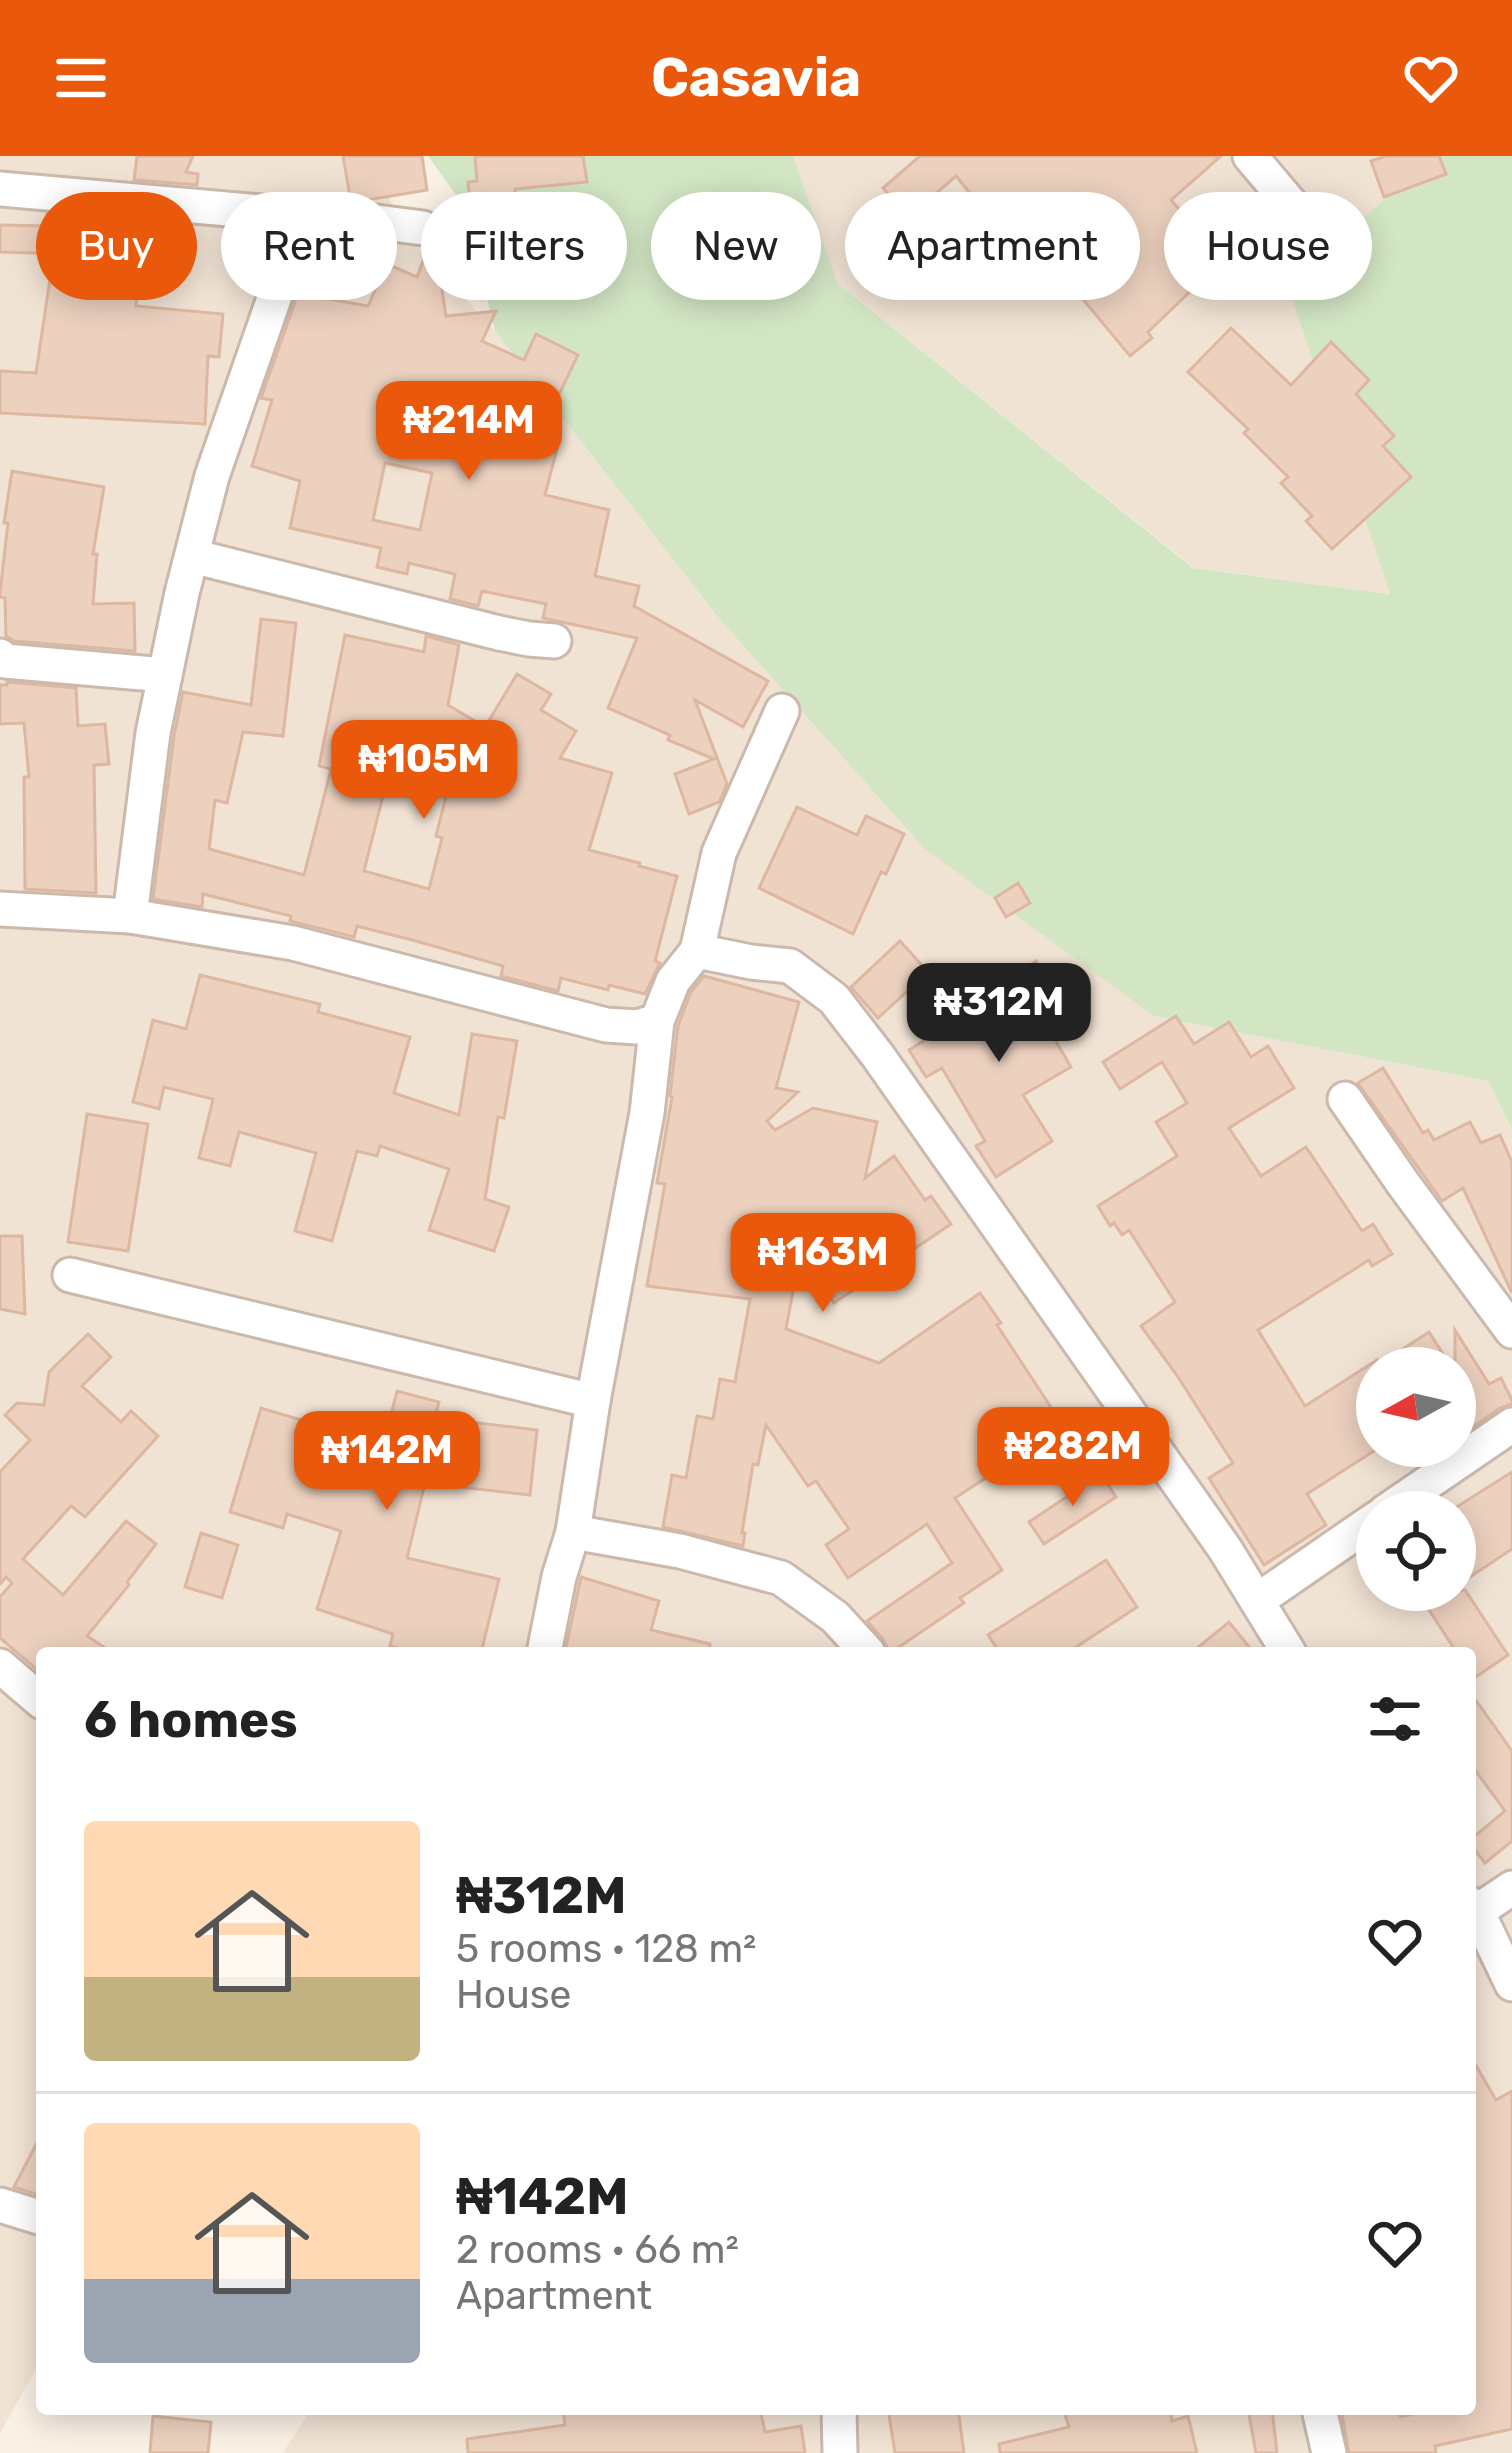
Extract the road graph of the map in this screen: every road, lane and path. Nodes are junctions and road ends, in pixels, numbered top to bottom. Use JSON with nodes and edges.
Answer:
{"nodes":[{"id":1,"x":1250,"y":156,"type":"edge"},
{"id":2,"x":0,"y":189,"type":"edge"},
{"id":3,"x":1280,"y":192,"type":"edge"},
{"id":4,"x":221,"y":208,"type":"edge"},
{"id":5,"x":273,"y":300,"type":"edge"},
{"id":6,"x":192,"y":556,"type":"junction"},
{"id":7,"x":554,"y":641,"type":"dead end"},
{"id":8,"x":0,"y":656,"type":"edge"},
{"id":9,"x":165,"y":676,"type":"junction"},
{"id":10,"x":782,"y":711,"type":"dead end"},
{"id":11,"x":0,"y":910,"type":"edge"},
{"id":12,"x":130,"y":916,"type":"junction"},
{"id":13,"x":697,"y":951,"type":"junction"},
{"id":14,"x":657,"y":1021,"type":"junction"},
{"id":15,"x":1346,"y":1099,"type":"dead end"},
{"id":16,"x":70,"y":1275,"type":"dead end"},
{"id":17,"x":1512,"y":1331,"type":"edge"},
{"id":18,"x":593,"y":1401,"type":"junction"},
{"id":19,"x":1512,"y":1425,"type":"edge"},
{"id":20,"x":1416,"y":1491,"type":"edge"},
{"id":21,"x":573,"y":1532,"type":"junction"},
{"id":22,"x":1356,"y":1532,"type":"edge"},
{"id":23,"x":1258,"y":1600,"type":"junction"},
{"id":24,"x":545,"y":1647,"type":"edge"},
{"id":25,"x":862,"y":1647,"type":"edge"},
{"id":26,"x":1285,"y":1647,"type":"edge"},
{"id":27,"x":0,"y":1666,"type":"edge"},
{"id":28,"x":36,"y":1697,"type":"edge"},
{"id":29,"x":1512,"y":1888,"type":"edge"},
{"id":30,"x":1476,"y":1908,"type":"edge"},
{"id":31,"x":1476,"y":1917,"type":"edge"},
{"id":32,"x":1512,"y":1984,"type":"edge"},
{"id":33,"x":0,"y":2205,"type":"edge"},
{"id":34,"x":36,"y":2216,"type":"edge"},
{"id":35,"x":839,"y":2415,"type":"edge"},
{"id":36,"x":1320,"y":2415,"type":"edge"},
{"id":37,"x":840,"y":2453,"type":"edge"},
{"id":38,"x":1329,"y":2453,"type":"edge"}],
"edges":[{"from":1,"to":3,"type":"street"},
{"from":2,"to":4,"type":"street"},
{"from":5,"to":6,"type":"street"},
{"from":6,"to":7,"type":"street"},
{"from":6,"to":9,"type":"street"},
{"from":8,"to":9,"type":"street"},
{"from":9,"to":12,"type":"street"},
{"from":10,"to":13,"type":"street"},
{"from":11,"to":12,"type":"street"},
{"from":12,"to":14,"type":"street"},
{"from":13,"to":14,"type":"street"},
{"from":13,"to":23,"type":"street"},
{"from":14,"to":18,"type":"street"},
{"from":15,"to":17,"type":"street"},
{"from":16,"to":18,"type":"street"},
{"from":18,"to":21,"type":"street"},
{"from":19,"to":20,"type":"street"},
{"from":21,"to":24,"type":"street"},
{"from":21,"to":25,"type":"street"},
{"from":22,"to":23,"type":"street"},
{"from":23,"to":26,"type":"street"},
{"from":27,"to":28,"type":"street"},
{"from":29,"to":30,"type":"street"},
{"from":31,"to":32,"type":"street"},
{"from":33,"to":34,"type":"street"},
{"from":35,"to":37,"type":"street"},
{"from":36,"to":38,"type":"street"}]}
